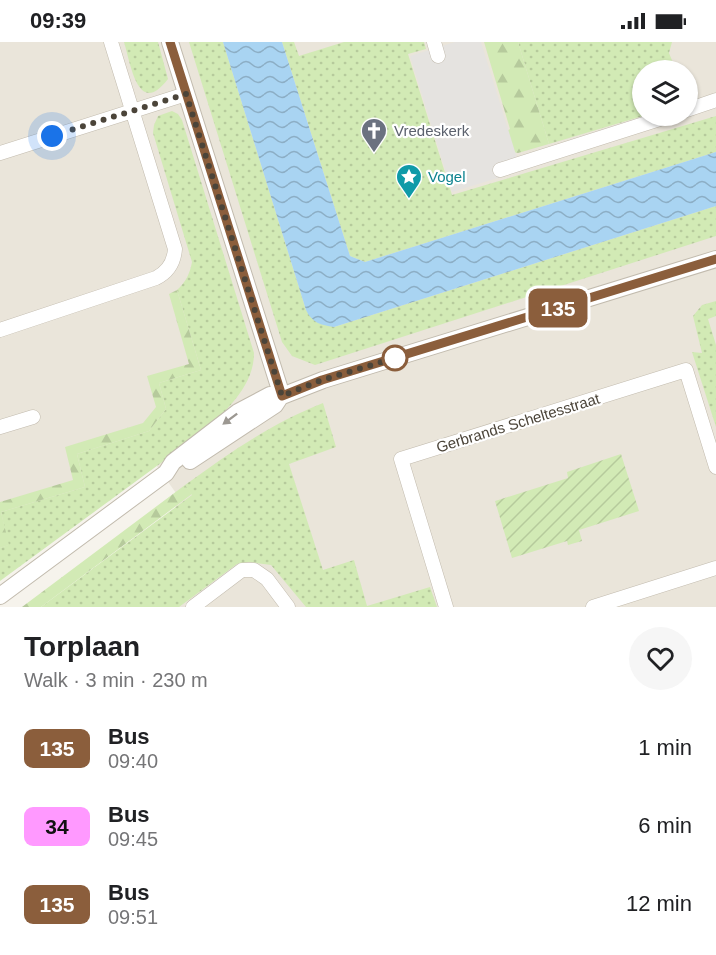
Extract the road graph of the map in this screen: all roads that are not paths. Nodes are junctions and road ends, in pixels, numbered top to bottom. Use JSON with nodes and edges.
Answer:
{"nodes":[{"id":1,"x":111,"y":42,"type":"edge"},
{"id":2,"x":170,"y":42,"type":"edge"},
{"id":3,"x":434,"y":42,"type":"edge"},
{"id":4,"x":438,"y":56,"type":"dead end"},
{"id":5,"x":186,"y":94,"type":"junction"},
{"id":6,"x":716,"y":100,"type":"edge"},
{"id":7,"x":698,"y":106,"type":"edge"},
{"id":8,"x":133,"y":110,"type":"junction"},
{"id":9,"x":638,"y":126,"type":"edge"},
{"id":10,"x":0,"y":153,"type":"edge"},
{"id":11,"x":500,"y":170,"type":"dead end"},
{"id":12,"x":716,"y":260,"type":"edge"},
{"id":13,"x":0,"y":330,"type":"edge"},
{"id":14,"x":282,"y":396,"type":"junction"},
{"id":15,"x":33,"y":417,"type":"dead end"},
{"id":16,"x":0,"y":427,"type":"edge"},
{"id":17,"x":716,"y":467,"type":"edge"},
{"id":18,"x":716,"y":568,"type":"edge"},
{"id":19,"x":0,"y":596,"type":"edge"},
{"id":20,"x":193,"y":607,"type":"edge"},
{"id":21,"x":288,"y":607,"type":"edge"},
{"id":22,"x":446,"y":607,"type":"edge"},
{"id":23,"x":593,"y":607,"type":"edge"}],
"edges":[{"from":1,"to":8,"type":"street"},
{"from":2,"to":5,"type":"street"},
{"from":3,"to":4,"type":"street"},
{"from":5,"to":8,"type":"street"},
{"from":5,"to":14,"type":"street"},
{"from":6,"to":7,"type":"street"},
{"from":8,"to":10,"type":"street"},
{"from":8,"to":13,"type":"street"},
{"from":9,"to":11,"type":"street"},
{"from":12,"to":14,"type":"street"},
{"from":14,"to":19,"type":"street"},
{"from":15,"to":16,"type":"street"},
{"from":17,"to":22,"type":"street","name":"Gerbrands Scheltesstraat"},
{"from":18,"to":23,"type":"street"},
{"from":20,"to":21,"type":"street"}]}
